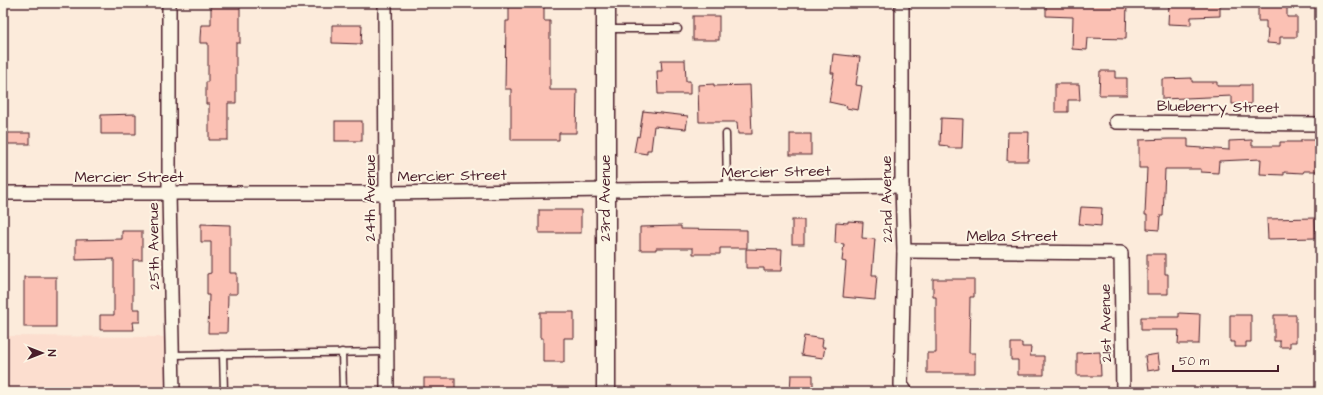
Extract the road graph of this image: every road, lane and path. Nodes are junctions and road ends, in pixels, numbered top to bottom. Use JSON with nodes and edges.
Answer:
{"nodes":[{"id":1,"x":169,"y":3,"type":"edge"},
{"id":2,"x":385,"y":3,"type":"edge"},
{"id":3,"x":606,"y":3,"type":"edge"},
{"id":4,"x":902,"y":3,"type":"edge"},
{"id":5,"x":606,"y":29,"type":"junction"},
{"id":6,"x":678,"y":29,"type":"dead end"},
{"id":7,"x":1116,"y":122,"type":"dead end"},
{"id":8,"x":1320,"y":124,"type":"edge"},
{"id":9,"x":726,"y":134,"type":"dead end"},
{"id":10,"x":902,"y":186,"type":"junction"},
{"id":11,"x":727,"y":189,"type":"junction"},
{"id":12,"x":605,"y":190,"type":"junction"},
{"id":13,"x":3,"y":193,"type":"edge"},
{"id":14,"x":169,"y":193,"type":"junction"},
{"id":15,"x":386,"y":193,"type":"junction"},
{"id":16,"x":904,"y":251,"type":"junction"},
{"id":17,"x":1121,"y":253,"type":"joint"},
{"id":18,"x":342,"y":352,"type":"junction"},
{"id":19,"x":387,"y":352,"type":"junction"},
{"id":20,"x":224,"y":354,"type":"junction"},
{"id":21,"x":172,"y":355,"type":"junction"},
{"id":22,"x":173,"y":392,"type":"edge"},
{"id":23,"x":224,"y":392,"type":"edge"},
{"id":24,"x":343,"y":392,"type":"edge"},
{"id":25,"x":387,"y":392,"type":"edge"},
{"id":26,"x":606,"y":392,"type":"edge"},
{"id":27,"x":906,"y":392,"type":"edge"},
{"id":28,"x":1123,"y":392,"type":"edge"}],
"edges":[{"from":1,"to":14,"type":"street","name":"25th Avenue"},
{"from":2,"to":15,"type":"street","name":"24th Avenue"},
{"from":3,"to":5,"type":"street","name":"23rd Avenue"},
{"from":4,"to":10,"type":"street","name":"22nd Avenue"},
{"from":5,"to":6,"type":"lane"},
{"from":5,"to":12,"type":"street","name":"23rd Avenue"},
{"from":7,"to":8,"type":"street","name":"Blueberry Street"},
{"from":9,"to":11,"type":"lane"},
{"from":10,"to":11,"type":"street","name":"Mercier Street"},
{"from":10,"to":16,"type":"street","name":"22nd Avenue"},
{"from":11,"to":12,"type":"street","name":"Mercier Street"},
{"from":12,"to":15,"type":"street","name":"Mercier Street"},
{"from":12,"to":26,"type":"street","name":"23rd Avenue"},
{"from":13,"to":14,"type":"street","name":"Mercier Street"},
{"from":14,"to":15,"type":"street","name":"Mercier Street"},
{"from":14,"to":21,"type":"street","name":"25th Avenue"},
{"from":15,"to":19,"type":"street","name":"24th Avenue"},
{"from":16,"to":17,"type":"street","name":"Melba Street"},
{"from":16,"to":27,"type":"street","name":"22nd Avenue"},
{"from":17,"to":28,"type":"street","name":"21st Avenue"},
{"from":18,"to":19,"type":"lane"},
{"from":18,"to":20,"type":"lane"},
{"from":18,"to":24,"type":"lane"},
{"from":19,"to":25,"type":"street","name":"24th Avenue"},
{"from":20,"to":21,"type":"lane"},
{"from":20,"to":23,"type":"lane"},
{"from":21,"to":22,"type":"street","name":"25th Avenue"}]}
